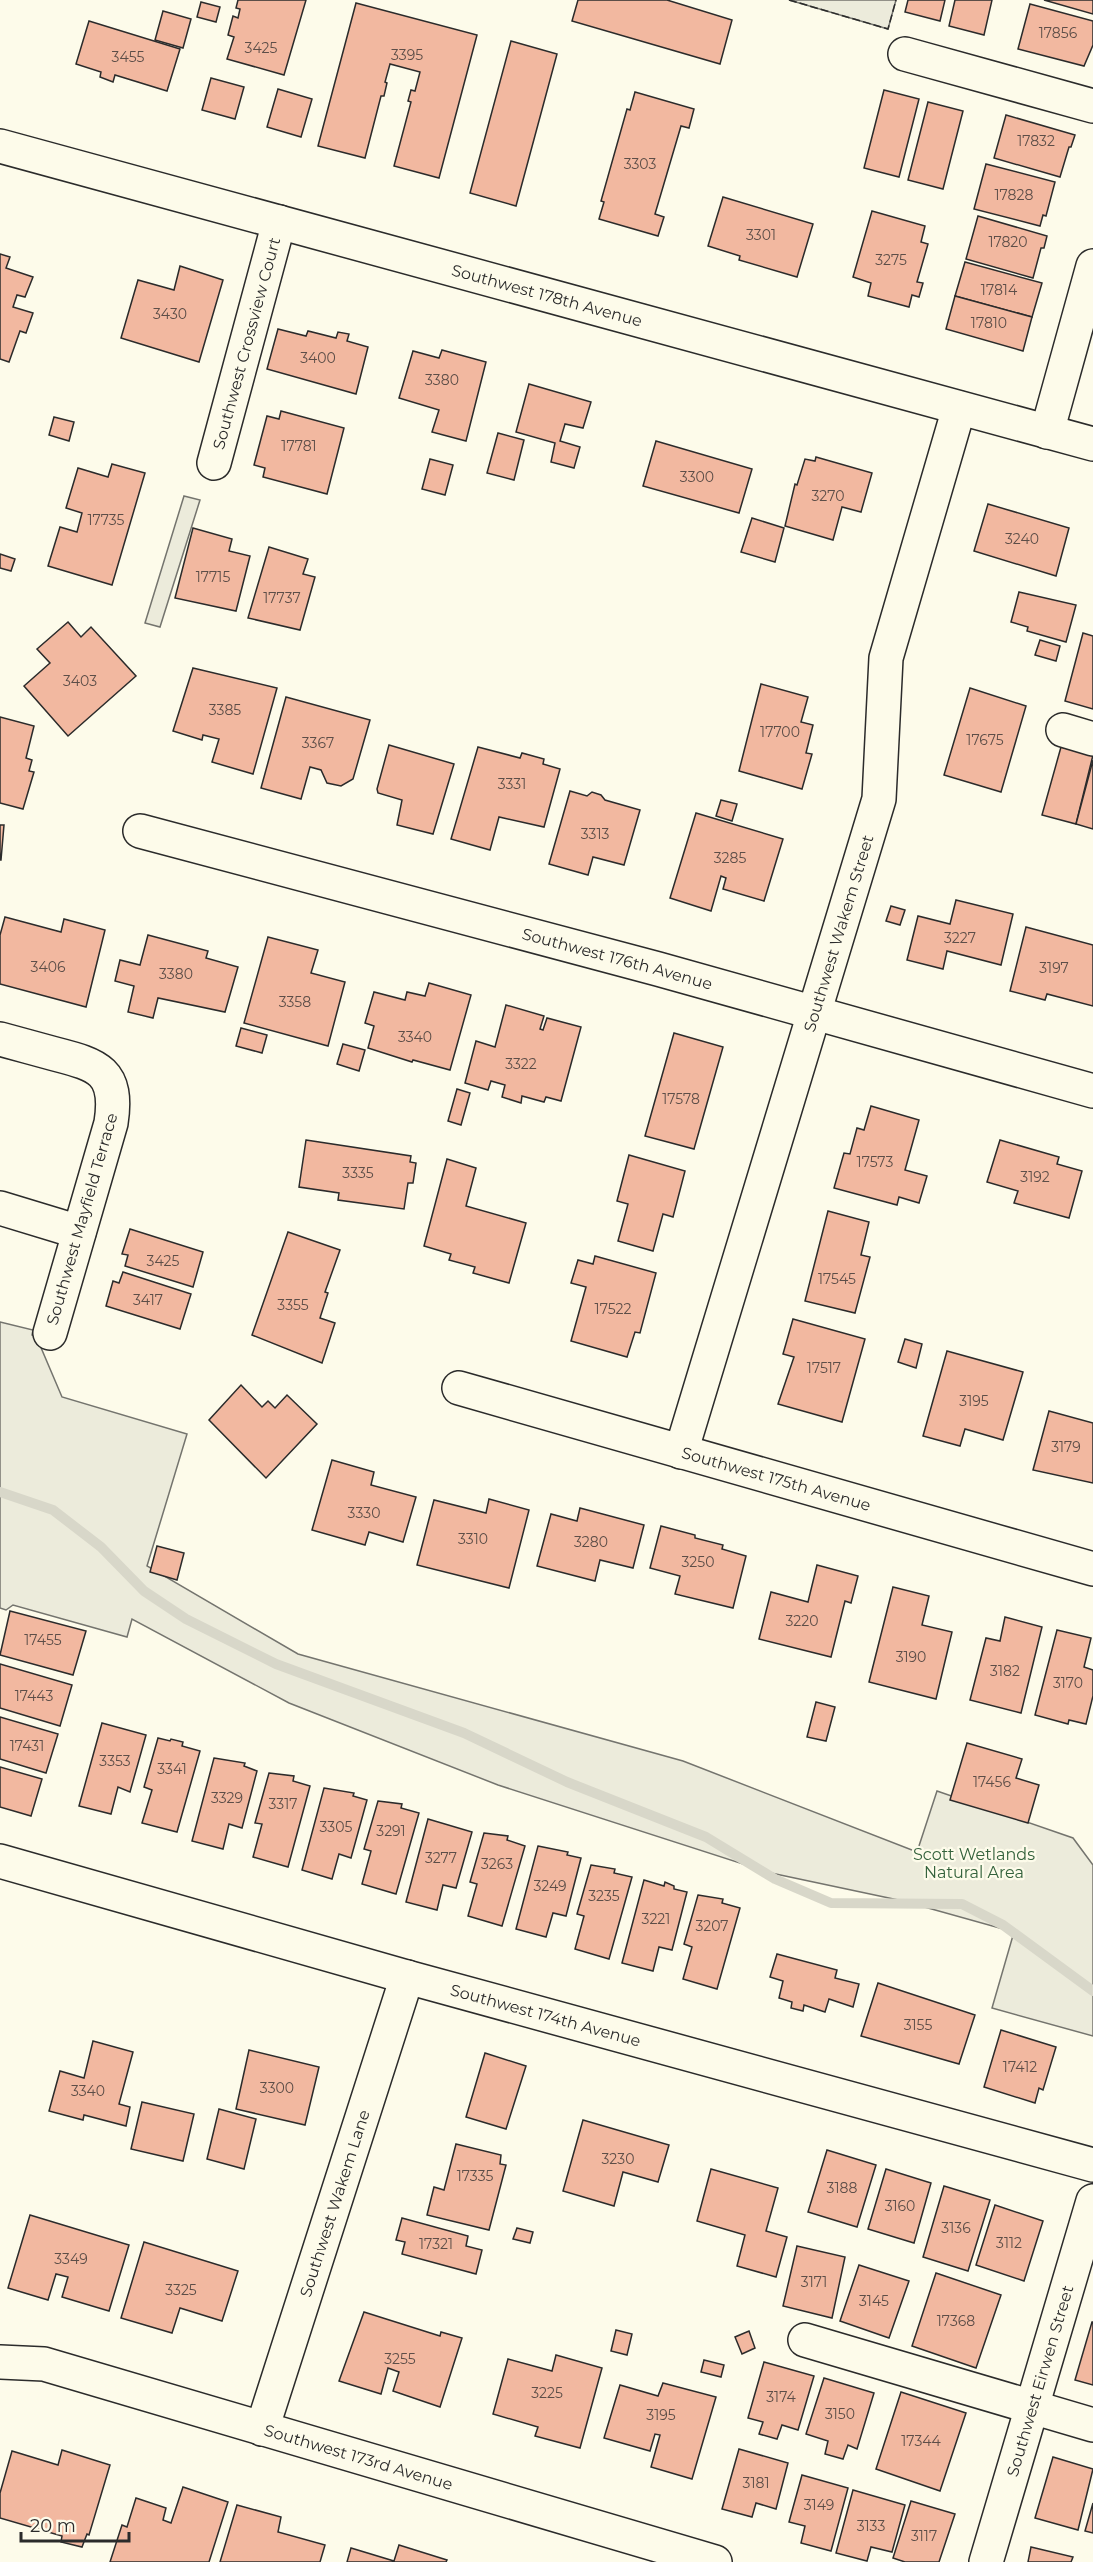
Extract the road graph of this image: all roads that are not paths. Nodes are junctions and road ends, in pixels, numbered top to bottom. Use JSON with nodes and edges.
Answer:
{"nodes":[{"id":1,"x":904,"y":54,"type":"dead end"},
{"id":2,"x":1093,"y":106,"type":"edge"},
{"id":3,"x":0,"y":146,"type":"edge"},
{"id":4,"x":279,"y":222,"type":"junction"},
{"id":5,"x":1093,"y":266,"type":"edge"},
{"id":6,"x":959,"y":408,"type":"junction"},
{"id":7,"x":1047,"y":432,"type":"junction"},
{"id":8,"x":1093,"y":444,"type":"edge"},
{"id":9,"x":214,"y":464,"type":"dead end"},
{"id":10,"x":140,"y":831,"type":"dead end"},
{"id":11,"x":814,"y":1014,"type":"junction"},
{"id":12,"x":0,"y":1040,"type":"edge"},
{"id":13,"x":1093,"y":1091,"type":"edge"},
{"id":14,"x":0,"y":1208,"type":"edge"},
{"id":15,"x":79,"y":1232,"type":"junction"},
{"id":16,"x":50,"y":1333,"type":"dead end"},
{"id":17,"x":459,"y":1388,"type":"dead end"},
{"id":18,"x":681,"y":1452,"type":"junction"},
{"id":19,"x":1093,"y":1569,"type":"edge"},
{"id":20,"x":0,"y":1861,"type":"edge"},
{"id":21,"x":407,"y":1977,"type":"junction"},
{"id":22,"x":1093,"y":2165,"type":"edge"},
{"id":23,"x":1093,"y":2201,"type":"edge"},
{"id":24,"x":805,"y":2340,"type":"dead end"},
{"id":25,"x":0,"y":2362,"type":"edge"},
{"id":26,"x":1032,"y":2407,"type":"junction"},
{"id":27,"x":1093,"y":2425,"type":"edge"},
{"id":28,"x":262,"y":2429,"type":"junction"},
{"id":29,"x":715,"y":2562,"type":"edge"},
{"id":30,"x":986,"y":2562,"type":"edge"}],
"edges":[{"from":1,"to":2,"type":"street"},
{"from":3,"to":4,"type":"street","name":"Southwest 178th Avenue"},
{"from":4,"to":6,"type":"street","name":"Southwest 178th Avenue"},
{"from":4,"to":9,"type":"street","name":"Southwest Crossview Court"},
{"from":5,"to":7,"type":"street"},
{"from":6,"to":7,"type":"street","name":"Southwest 178th Avenue"},
{"from":6,"to":11,"type":"street","name":"Southwest Wakem Street"},
{"from":7,"to":8,"type":"street","name":"Southwest 178th Avenue"},
{"from":10,"to":11,"type":"street","name":"Southwest 176th Avenue"},
{"from":11,"to":13,"type":"street","name":"Southwest 176th Avenue"},
{"from":11,"to":18,"type":"street","name":"Southwest Wakem Street"},
{"from":12,"to":15,"type":"street","name":"Southwest Mayfield Terrace"},
{"from":14,"to":15,"type":"street"},
{"from":15,"to":16,"type":"street","name":"Southwest Mayfield Terrace"},
{"from":17,"to":18,"type":"street","name":"Southwest 175th Avenue"},
{"from":18,"to":19,"type":"street","name":"Southwest 175th Avenue"},
{"from":20,"to":21,"type":"street","name":"Southwest 174th Avenue"},
{"from":21,"to":22,"type":"street","name":"Southwest 174th Avenue"},
{"from":21,"to":28,"type":"street","name":"Southwest Wakem Lane"},
{"from":23,"to":26,"type":"street","name":"Southwest Eirwen Street"},
{"from":24,"to":26,"type":"street"},
{"from":25,"to":28,"type":"street","name":"Southwest 173rd Avenue"},
{"from":26,"to":27,"type":"street"},
{"from":26,"to":30,"type":"street","name":"Southwest Eirwen Street"},
{"from":28,"to":29,"type":"street","name":"Southwest 173rd Avenue"}]}
